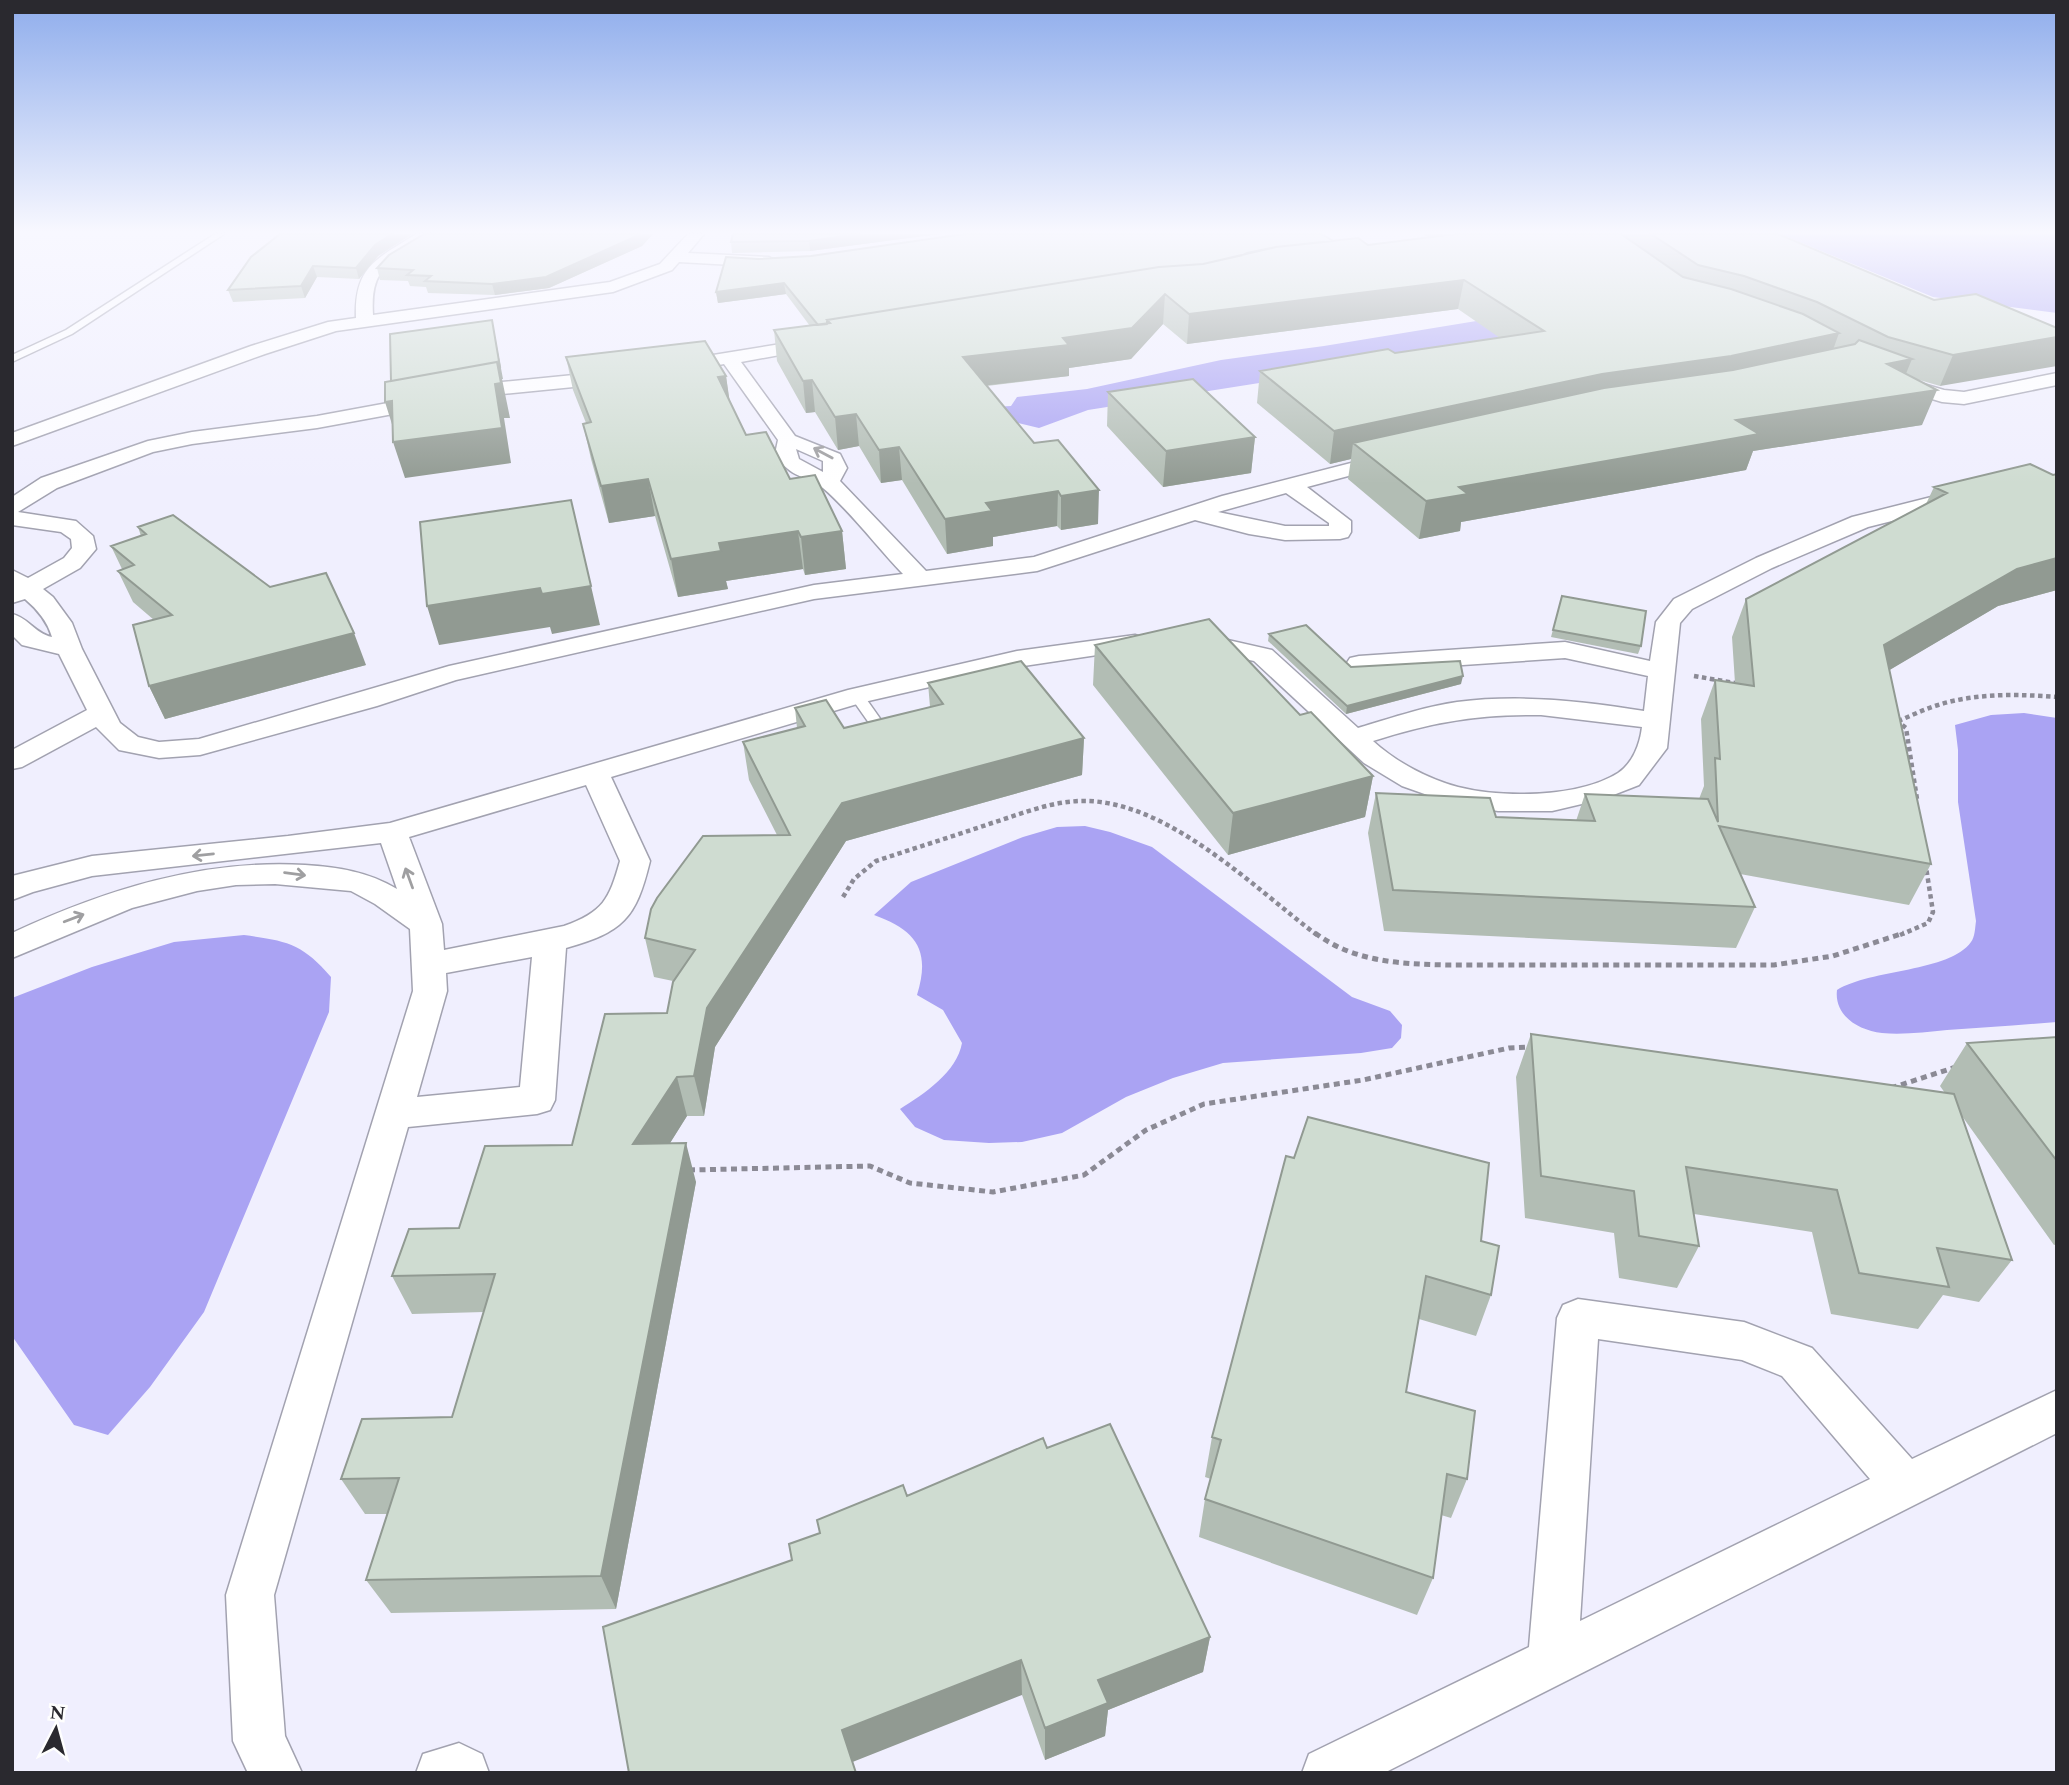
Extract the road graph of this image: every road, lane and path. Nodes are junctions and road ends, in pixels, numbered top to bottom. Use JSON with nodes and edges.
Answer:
{"nodes":[{"id":1,"x":92,"y":317,"type":"edge"},
{"id":2,"x":364,"y":317,"type":"edge"},
{"id":3,"x":399,"y":317,"type":"edge"},
{"id":4,"x":365,"y":322,"type":"junction"},
{"id":5,"x":839,"y":340,"type":"edge"},
{"id":6,"x":729,"y":358,"type":"junction"},
{"id":7,"x":12,"y":359,"type":"edge"},
{"id":8,"x":653,"y":370,"type":"edge"},
{"id":9,"x":628,"y":374,"type":"edge"},
{"id":10,"x":1880,"y":377,"type":"edge"},
{"id":11,"x":2056,"y":379,"type":"edge"},
{"id":12,"x":12,"y":440,"type":"edge"},
{"id":13,"x":1414,"y":453,"type":"edge"},
{"id":14,"x":1289,"y":485,"type":"junction"},
{"id":15,"x":1992,"y":489,"type":"edge"},
{"id":16,"x":1196,"y":513,"type":"junction"},
{"id":17,"x":17,"y":519,"type":"edge"},
{"id":18,"x":919,"y":578,"type":"junction"},
{"id":19,"x":18,"y":587,"type":"edge"},
{"id":20,"x":12,"y":621,"type":"edge"},
{"id":21,"x":69,"y":649,"type":"junction"},
{"id":22,"x":1359,"y":664,"type":"edge"},
{"id":23,"x":1662,"y":671,"type":"junction"},
{"id":24,"x":1745,"y":684,"type":"edge"},
{"id":25,"x":857,"y":696,"type":"junction"},
{"id":26,"x":2057,"y":697,"type":"edge"},
{"id":27,"x":102,"y":713,"type":"junction"},
{"id":28,"x":1889,"y":718,"type":"edge"},
{"id":29,"x":1656,"y":721,"type":"junction"},
{"id":30,"x":1898,"y":721,"type":"junction"},
{"id":31,"x":1354,"y":738,"type":"junction"},
{"id":32,"x":891,"y":745,"type":"edge"},
{"id":33,"x":12,"y":761,"type":"edge"},
{"id":34,"x":595,"y":773,"type":"junction"},
{"id":35,"x":1917,"y":806,"type":"edge"},
{"id":36,"x":392,"y":832,"type":"junction"},
{"id":37,"x":1925,"y":859,"type":"edge"},
{"id":38,"x":12,"y":890,"type":"edge"},
{"id":39,"x":843,"y":897,"type":"dead end"},
{"id":40,"x":550,"y":941,"type":"junction"},
{"id":41,"x":427,"y":944,"type":"junction"},
{"id":42,"x":12,"y":947,"type":"edge"},
{"id":43,"x":1534,"y":1047,"type":"edge"},
{"id":44,"x":1960,"y":1065,"type":"dead end"},
{"id":45,"x":1882,"y":1091,"type":"edge"},
{"id":46,"x":393,"y":1114,"type":"junction"},
{"id":47,"x":684,"y":1170,"type":"edge"},
{"id":48,"x":2057,"y":1410,"type":"edge"},
{"id":49,"x":1905,"y":1485,"type":"junction"},
{"id":50,"x":1553,"y":1661,"type":"junction"},
{"id":51,"x":276,"y":1773,"type":"edge"},
{"id":52,"x":442,"y":1773,"type":"edge"},
{"id":53,"x":463,"y":1773,"type":"edge"},
{"id":54,"x":1328,"y":1773,"type":"edge"}],
"edges":[{"from":1,"to":7,"type":"lane"},
{"from":2,"to":4,"type":"street"},
{"from":3,"to":4,"type":"street"},
{"from":4,"to":12,"type":"street"},
{"from":5,"to":6,"type":"street"},
{"from":6,"to":8,"type":"street"},
{"from":6,"to":18,"type":"street"},
{"from":9,"to":17,"type":"street"},
{"from":10,"to":11,"type":"street"},
{"from":13,"to":14,"type":"street"},
{"from":14,"to":16,"type":"street"},
{"from":14,"to":16,"type":"street"},
{"from":15,"to":23,"type":"street"},
{"from":16,"to":18,"type":"street"},
{"from":17,"to":19,"type":"street"},
{"from":18,"to":27,"type":"street"},
{"from":19,"to":21,"type":"street"},
{"from":20,"to":21,"type":"street"},
{"from":21,"to":27,"type":"street"},
{"from":22,"to":23,"type":"street"},
{"from":23,"to":24,"type":"path"},
{"from":23,"to":29,"type":"street"},
{"from":25,"to":31,"type":"street"},
{"from":25,"to":32,"type":"lane"},
{"from":25,"to":34,"type":"street"},
{"from":26,"to":30,"type":"path"},
{"from":27,"to":33,"type":"street"},
{"from":28,"to":30,"type":"path"},
{"from":29,"to":31,"type":"street"},
{"from":29,"to":31,"type":"street"},
{"from":30,"to":35,"type":"path"},
{"from":34,"to":36,"type":"street"},
{"from":34,"to":40,"type":"street"},
{"from":36,"to":38,"type":"street","one_way":true},
{"from":41,"to":36,"type":"street","one_way":true},
{"from":37,"to":39,"type":"path"},
{"from":40,"to":41,"type":"street"},
{"from":40,"to":46,"type":"street"},
{"from":42,"to":41,"type":"street","one_way":true},
{"from":41,"to":46,"type":"street"},
{"from":43,"to":47,"type":"path"},
{"from":44,"to":45,"type":"path"},
{"from":46,"to":51,"type":"street"},
{"from":48,"to":49,"type":"street"},
{"from":49,"to":50,"type":"street"},
{"from":49,"to":50,"type":"street"},
{"from":50,"to":54,"type":"street"},
{"from":52,"to":53,"type":"street"}]}
